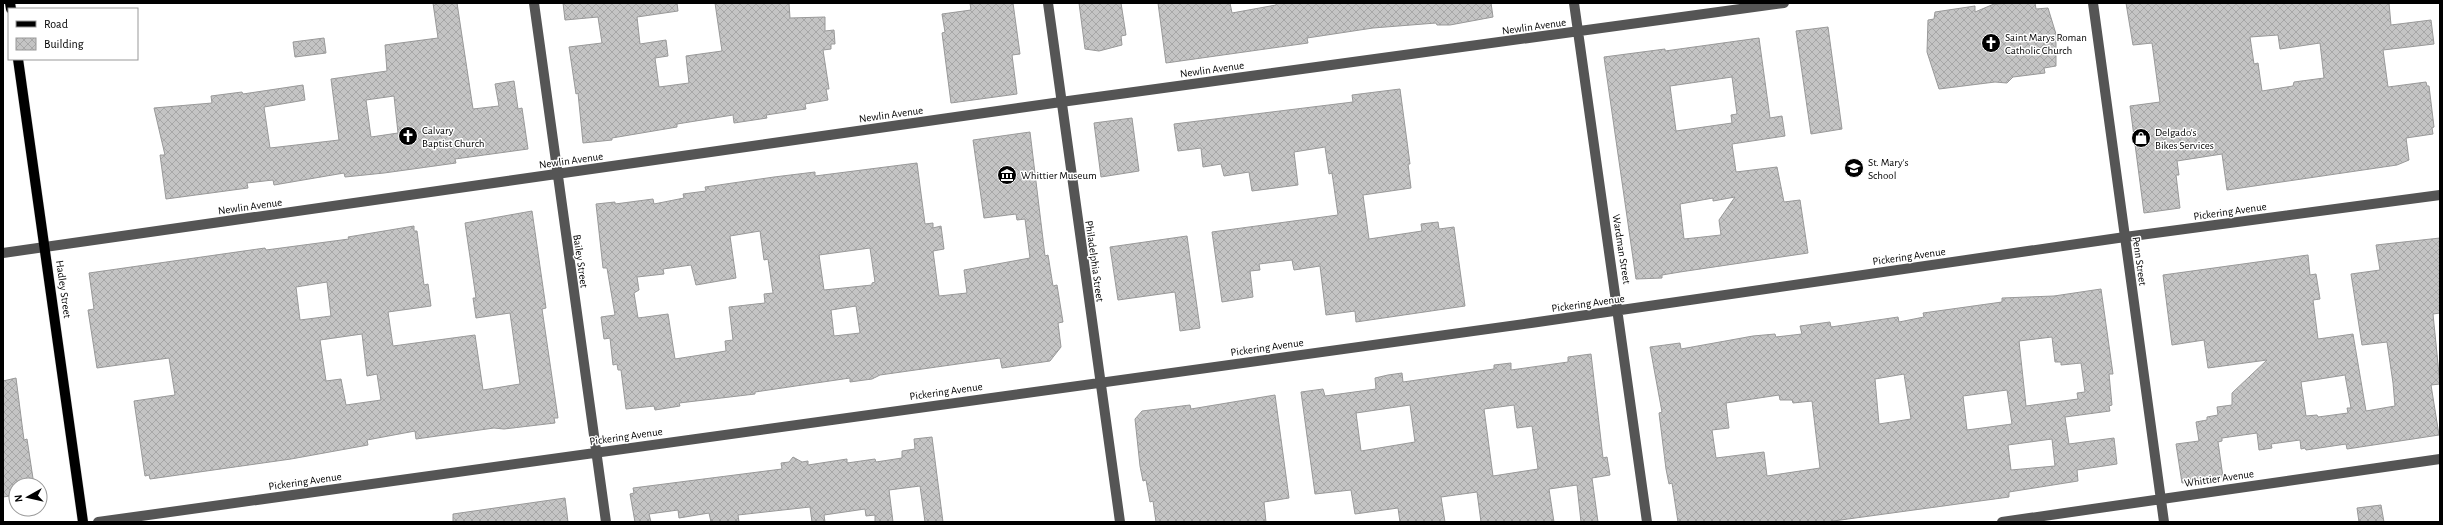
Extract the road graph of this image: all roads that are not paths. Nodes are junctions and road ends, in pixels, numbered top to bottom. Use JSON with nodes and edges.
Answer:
{"nodes":[{"id":1,"x":534,"y":3,"type":"edge"},
{"id":2,"x":1048,"y":3,"type":"edge"},
{"id":3,"x":1574,"y":3,"type":"edge"},
{"id":4,"x":1784,"y":3,"type":"edge"},
{"id":5,"x":2092,"y":3,"type":"edge"},
{"id":6,"x":1578,"y":32,"type":"junction"},
{"id":7,"x":18,"y":60,"type":"edge"},
{"id":8,"x":1061,"y":102,"type":"junction"},
{"id":9,"x":556,"y":174,"type":"junction"},
{"id":10,"x":2440,"y":195,"type":"edge"},
{"id":11,"x":2125,"y":237,"type":"junction"},
{"id":12,"x":46,"y":247,"type":"junction"},
{"id":13,"x":3,"y":253,"type":"edge"},
{"id":14,"x":1619,"y":311,"type":"junction"},
{"id":15,"x":1100,"y":382,"type":"junction"},
{"id":16,"x":596,"y":452,"type":"junction"},
{"id":17,"x":2440,"y":459,"type":"edge"},
{"id":18,"x":2161,"y":498,"type":"junction"},
{"id":19,"x":83,"y":522,"type":"edge"},
{"id":20,"x":98,"y":522,"type":"edge"},
{"id":21,"x":606,"y":522,"type":"edge"},
{"id":22,"x":1120,"y":522,"type":"edge"},
{"id":23,"x":1647,"y":522,"type":"edge"},
{"id":24,"x":2002,"y":522,"type":"edge"},
{"id":25,"x":2164,"y":522,"type":"edge"}],
"edges":[{"from":1,"to":9,"type":"street","name":"Bailey Street"},
{"from":2,"to":8,"type":"street","name":"Philadelphia Street"},
{"from":3,"to":6,"type":"street","name":"Wardman Street"},
{"from":4,"to":6,"type":"street","name":"Newlin Avenue"},
{"from":5,"to":11,"type":"street","name":"Penn Street"},
{"from":6,"to":8,"type":"street","name":"Newlin Avenue"},
{"from":6,"to":14,"type":"street","name":"Wardman Street"},
{"from":7,"to":12,"type":"main road","name":"Hadley Street"},
{"from":8,"to":9,"type":"street","name":"Newlin Avenue"},
{"from":8,"to":15,"type":"street","name":"Philadelphia Street"},
{"from":9,"to":12,"type":"street","name":"Newlin Avenue"},
{"from":9,"to":16,"type":"street","name":"Bailey Street"},
{"from":10,"to":11,"type":"street","name":"Pickering Avenue"},
{"from":11,"to":14,"type":"street","name":"Pickering Avenue"},
{"from":11,"to":18,"type":"street","name":"Penn Street"},
{"from":12,"to":13,"type":"street","name":"Newlin Avenue"},
{"from":12,"to":19,"type":"main road","name":"Hadley Street"},
{"from":14,"to":15,"type":"street","name":"Pickering Avenue"},
{"from":14,"to":23,"type":"street","name":"Wardman Street"},
{"from":15,"to":16,"type":"street","name":"Pickering Avenue"},
{"from":15,"to":22,"type":"street","name":"Philadelphia Street"},
{"from":16,"to":20,"type":"street","name":"Pickering Avenue"},
{"from":16,"to":21,"type":"street","name":"Bailey Street"},
{"from":17,"to":18,"type":"street","name":"Whittier Avenue"},
{"from":18,"to":24,"type":"street","name":"Whittier Avenue"},
{"from":18,"to":25,"type":"street","name":"Penn Street"}]}
